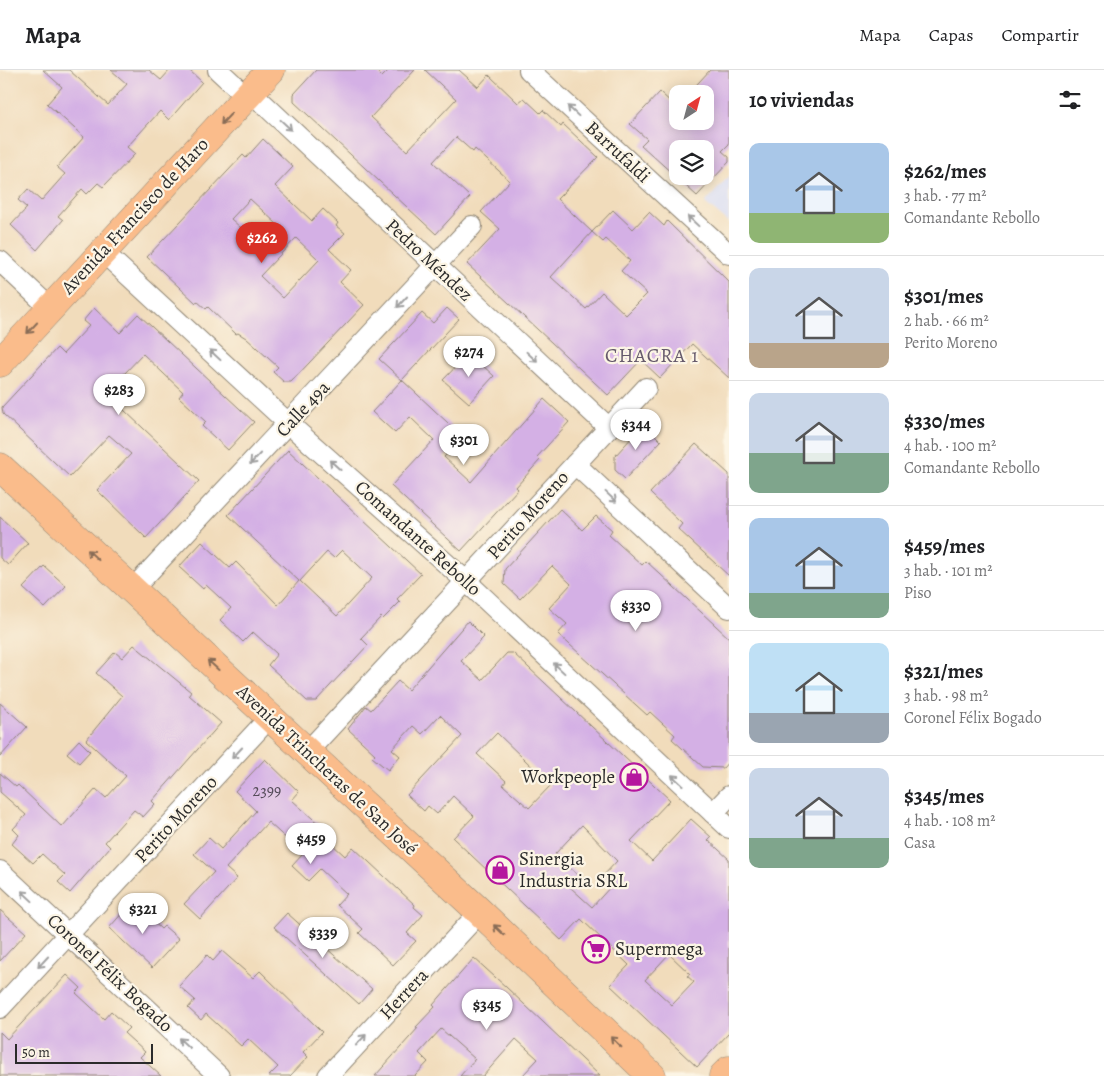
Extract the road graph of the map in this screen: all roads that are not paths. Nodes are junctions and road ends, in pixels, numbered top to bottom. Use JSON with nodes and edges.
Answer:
{"nodes":[{"id":1,"x":218,"y":70,"type":"edge"},
{"id":2,"x":271,"y":70,"type":"edge"},
{"id":3,"x":529,"y":70,"type":"edge"},
{"id":4,"x":248,"y":94,"type":"junction"},
{"id":5,"x":472,"y":226,"type":"dead end"},
{"id":6,"x":103,"y":252,"type":"junction"},
{"id":7,"x":729,"y":254,"type":"edge"},
{"id":8,"x":0,"y":261,"type":"edge"},
{"id":9,"x":436,"y":267,"type":"junction"},
{"id":10,"x":50,"y":308,"type":"junction"},
{"id":11,"x":0,"y":362,"type":"edge"},
{"id":12,"x":646,"y":388,"type":"dead end"},
{"id":13,"x":290,"y":424,"type":"junction"},
{"id":14,"x":609,"y":428,"type":"junction"},
{"id":15,"x":575,"y":464,"type":"junction"},
{"id":16,"x":0,"y":467,"type":"edge"},
{"id":17,"x":467,"y":582,"type":"junction"},
{"id":18,"x":131,"y":591,"type":"junction"},
{"id":19,"x":727,"y":603,"type":"edge"},
{"id":20,"x":270,"y":717,"type":"junction"},
{"id":21,"x":308,"y":752,"type":"junction"},
{"id":22,"x":729,"y":796,"type":"edge"},
{"id":23,"x":713,"y":813,"type":"junction"},
{"id":24,"x":729,"y":828,"type":"edge"},
{"id":25,"x":0,"y":871,"type":"edge"},
{"id":26,"x":480,"y":912,"type":"junction"},
{"id":27,"x":69,"y":935,"type":"junction"},
{"id":28,"x":0,"y":1008,"type":"edge"},
{"id":29,"x":729,"y":1070,"type":"edge"},
{"id":30,"x":219,"y":1076,"type":"edge"},
{"id":31,"x":328,"y":1076,"type":"edge"},
{"id":32,"x":652,"y":1076,"type":"edge"},
{"id":33,"x":723,"y":1076,"type":"edge"}],
"edges":[{"from":1,"to":4,"type":"street","name":"Pedro Méndez"},
{"from":2,"to":4,"type":"main road","name":"Avenida Francisco de Haro"},
{"from":7,"to":3,"type":"street","name":"Barrufaldi","one_way":true},
{"from":4,"to":6,"type":"main road","name":"Avenida Francisco de Haro","one_way":true},
{"from":4,"to":9,"type":"street","name":"Pedro Méndez","one_way":true},
{"from":5,"to":9,"type":"street","name":"Calle 49a"},
{"from":6,"to":10,"type":"main road","name":"Avenida Francisco de Haro"},
{"from":13,"to":6,"type":"street","name":"Comandante Rebollo","one_way":true},
{"from":8,"to":10,"type":"street"},
{"from":9,"to":13,"type":"street","name":"Calle 49a","one_way":true},
{"from":9,"to":14,"type":"street","name":"Pedro Méndez","one_way":true},
{"from":10,"to":11,"type":"main road","name":"Avenida Francisco de Haro","one_way":true},
{"from":12,"to":14,"type":"street","name":"Perito Moreno"},
{"from":17,"to":13,"type":"street","name":"Comandante Rebollo","one_way":true},
{"from":13,"to":18,"type":"street","name":"Calle 49a","one_way":true},
{"from":14,"to":15,"type":"street","name":"Perito Moreno"},
{"from":15,"to":17,"type":"street","name":"Perito Moreno"},
{"from":15,"to":19,"type":"street","one_way":true},
{"from":18,"to":16,"type":"main road","name":"Avenida Trincheras de San José","one_way":true},
{"from":17,"to":21,"type":"street","name":"Perito Moreno"},
{"from":23,"to":17,"type":"street","name":"Comandante Rebollo","one_way":true},
{"from":20,"to":18,"type":"main road","name":"Avenida Trincheras de San José","one_way":true},
{"from":20,"to":21,"type":"main road","name":"Avenida Trincheras de San José"},
{"from":20,"to":27,"type":"street","name":"Perito Moreno","one_way":true},
{"from":21,"to":26,"type":"main road","name":"Avenida Trincheras de San José"},
{"from":22,"to":23,"type":"street"},
{"from":23,"to":24,"type":"street","name":"Comandante Rebollo"},
{"from":27,"to":25,"type":"street","name":"Coronel Félix Bogado","one_way":true},
{"from":31,"to":26,"type":"street","name":"Herrera","one_way":true},
{"from":32,"to":26,"type":"main road","name":"Avenida Trincheras de San José","one_way":true},
{"from":27,"to":28,"type":"street","name":"Perito Moreno","one_way":true},
{"from":30,"to":27,"type":"street","name":"Coronel Félix Bogado","one_way":true},
{"from":29,"to":33,"type":"main road"}]}
